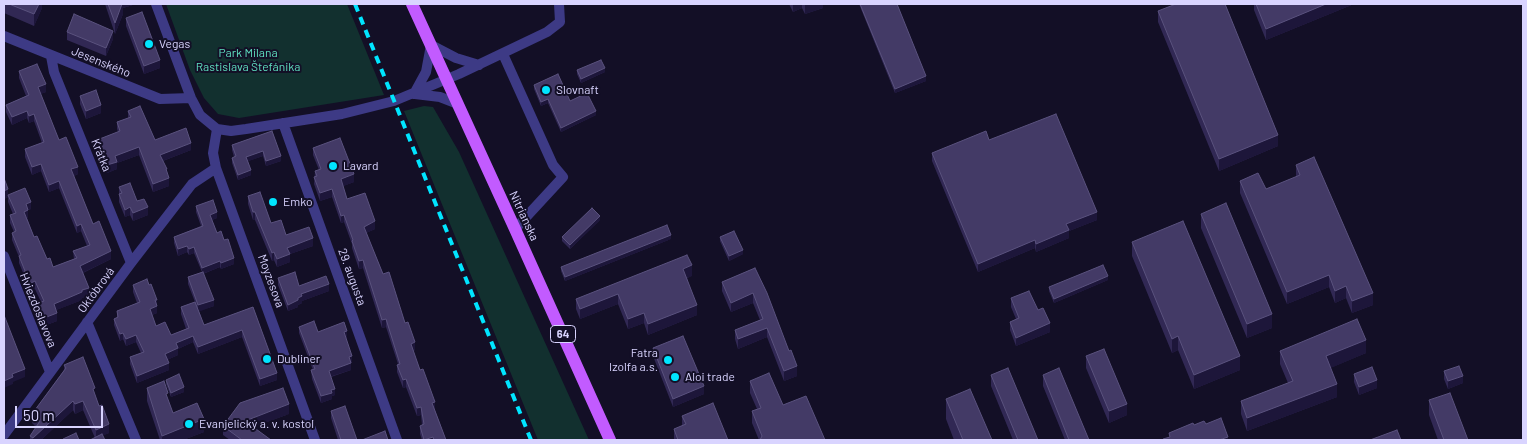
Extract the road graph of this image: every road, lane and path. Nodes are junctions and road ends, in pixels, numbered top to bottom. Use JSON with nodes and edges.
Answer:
{"nodes":[{"id":1,"x":156,"y":4,"type":"edge"},
{"id":2,"x":412,"y":4,"type":"edge"},
{"id":3,"x":559,"y":4,"type":"edge"},
{"id":4,"x":4,"y":36,"type":"edge"},
{"id":5,"x":431,"y":45,"type":"junction"},
{"id":6,"x":503,"y":54,"type":"junction"},
{"id":7,"x":51,"y":56,"type":"junction"},
{"id":8,"x":479,"y":65,"type":"junction"},
{"id":9,"x":447,"y":80,"type":"junction"},
{"id":10,"x":414,"y":94,"type":"junction"},
{"id":11,"x":191,"y":98,"type":"junction"},
{"id":12,"x":458,"y":104,"type":"junction"},
{"id":13,"x":282,"y":123,"type":"junction"},
{"id":14,"x":217,"y":129,"type":"junction"},
{"id":15,"x":216,"y":168,"type":"junction"},
{"id":16,"x":515,"y":228,"type":"junction"},
{"id":17,"x":4,"y":256,"type":"edge"},
{"id":18,"x":131,"y":263,"type":"junction"},
{"id":19,"x":87,"y":322,"type":"junction"},
{"id":20,"x":50,"y":372,"type":"junction"},
{"id":21,"x":4,"y":435,"type":"edge"},
{"id":22,"x":136,"y":440,"type":"edge"},
{"id":23,"x":315,"y":440,"type":"edge"},
{"id":24,"x":397,"y":440,"type":"edge"},
{"id":25,"x":610,"y":440,"type":"edge"}],
"edges":[{"from":1,"to":11,"type":"street"},
{"from":2,"to":5,"type":"main road","name":"Nitrianska","number":"64"},
{"from":3,"to":6,"type":"street"},
{"from":4,"to":7,"type":"street","name":"Jesenského"},
{"from":5,"to":8,"type":"street"},
{"from":5,"to":9,"type":"main road","name":"Nitrianska","number":"64"},
{"from":5,"to":10,"type":"street"},
{"from":6,"to":8,"type":"street"},
{"from":6,"to":16,"type":"street"},
{"from":7,"to":11,"type":"street","name":"Jesenského"},
{"from":7,"to":18,"type":"street","name":"Krátka"},
{"from":8,"to":9,"type":"street"},
{"from":9,"to":10,"type":"street"},
{"from":9,"to":12,"type":"main road","name":"Nitrianska","number":"64"},
{"from":10,"to":12,"type":"street"},
{"from":10,"to":13,"type":"street"},
{"from":11,"to":14,"type":"street"},
{"from":12,"to":16,"type":"main road","name":"Nitrianska","number":"64"},
{"from":13,"to":14,"type":"street"},
{"from":13,"to":24,"type":"street","name":"29. augusta"},
{"from":14,"to":15,"type":"street","name":"Moyzesova"},
{"from":15,"to":18,"type":"street","name":"Októbrová"},
{"from":15,"to":23,"type":"street","name":"Moyzesova"},
{"from":16,"to":25,"type":"main road","name":"Nitrianska","number":"64"},
{"from":17,"to":20,"type":"street","name":"Hviezdoslavova"},
{"from":18,"to":19,"type":"street","name":"Októbrová"},
{"from":19,"to":20,"type":"street","name":"Októbrová"},
{"from":19,"to":22,"type":"street"},
{"from":20,"to":21,"type":"street","name":"Októbrová"}]}
